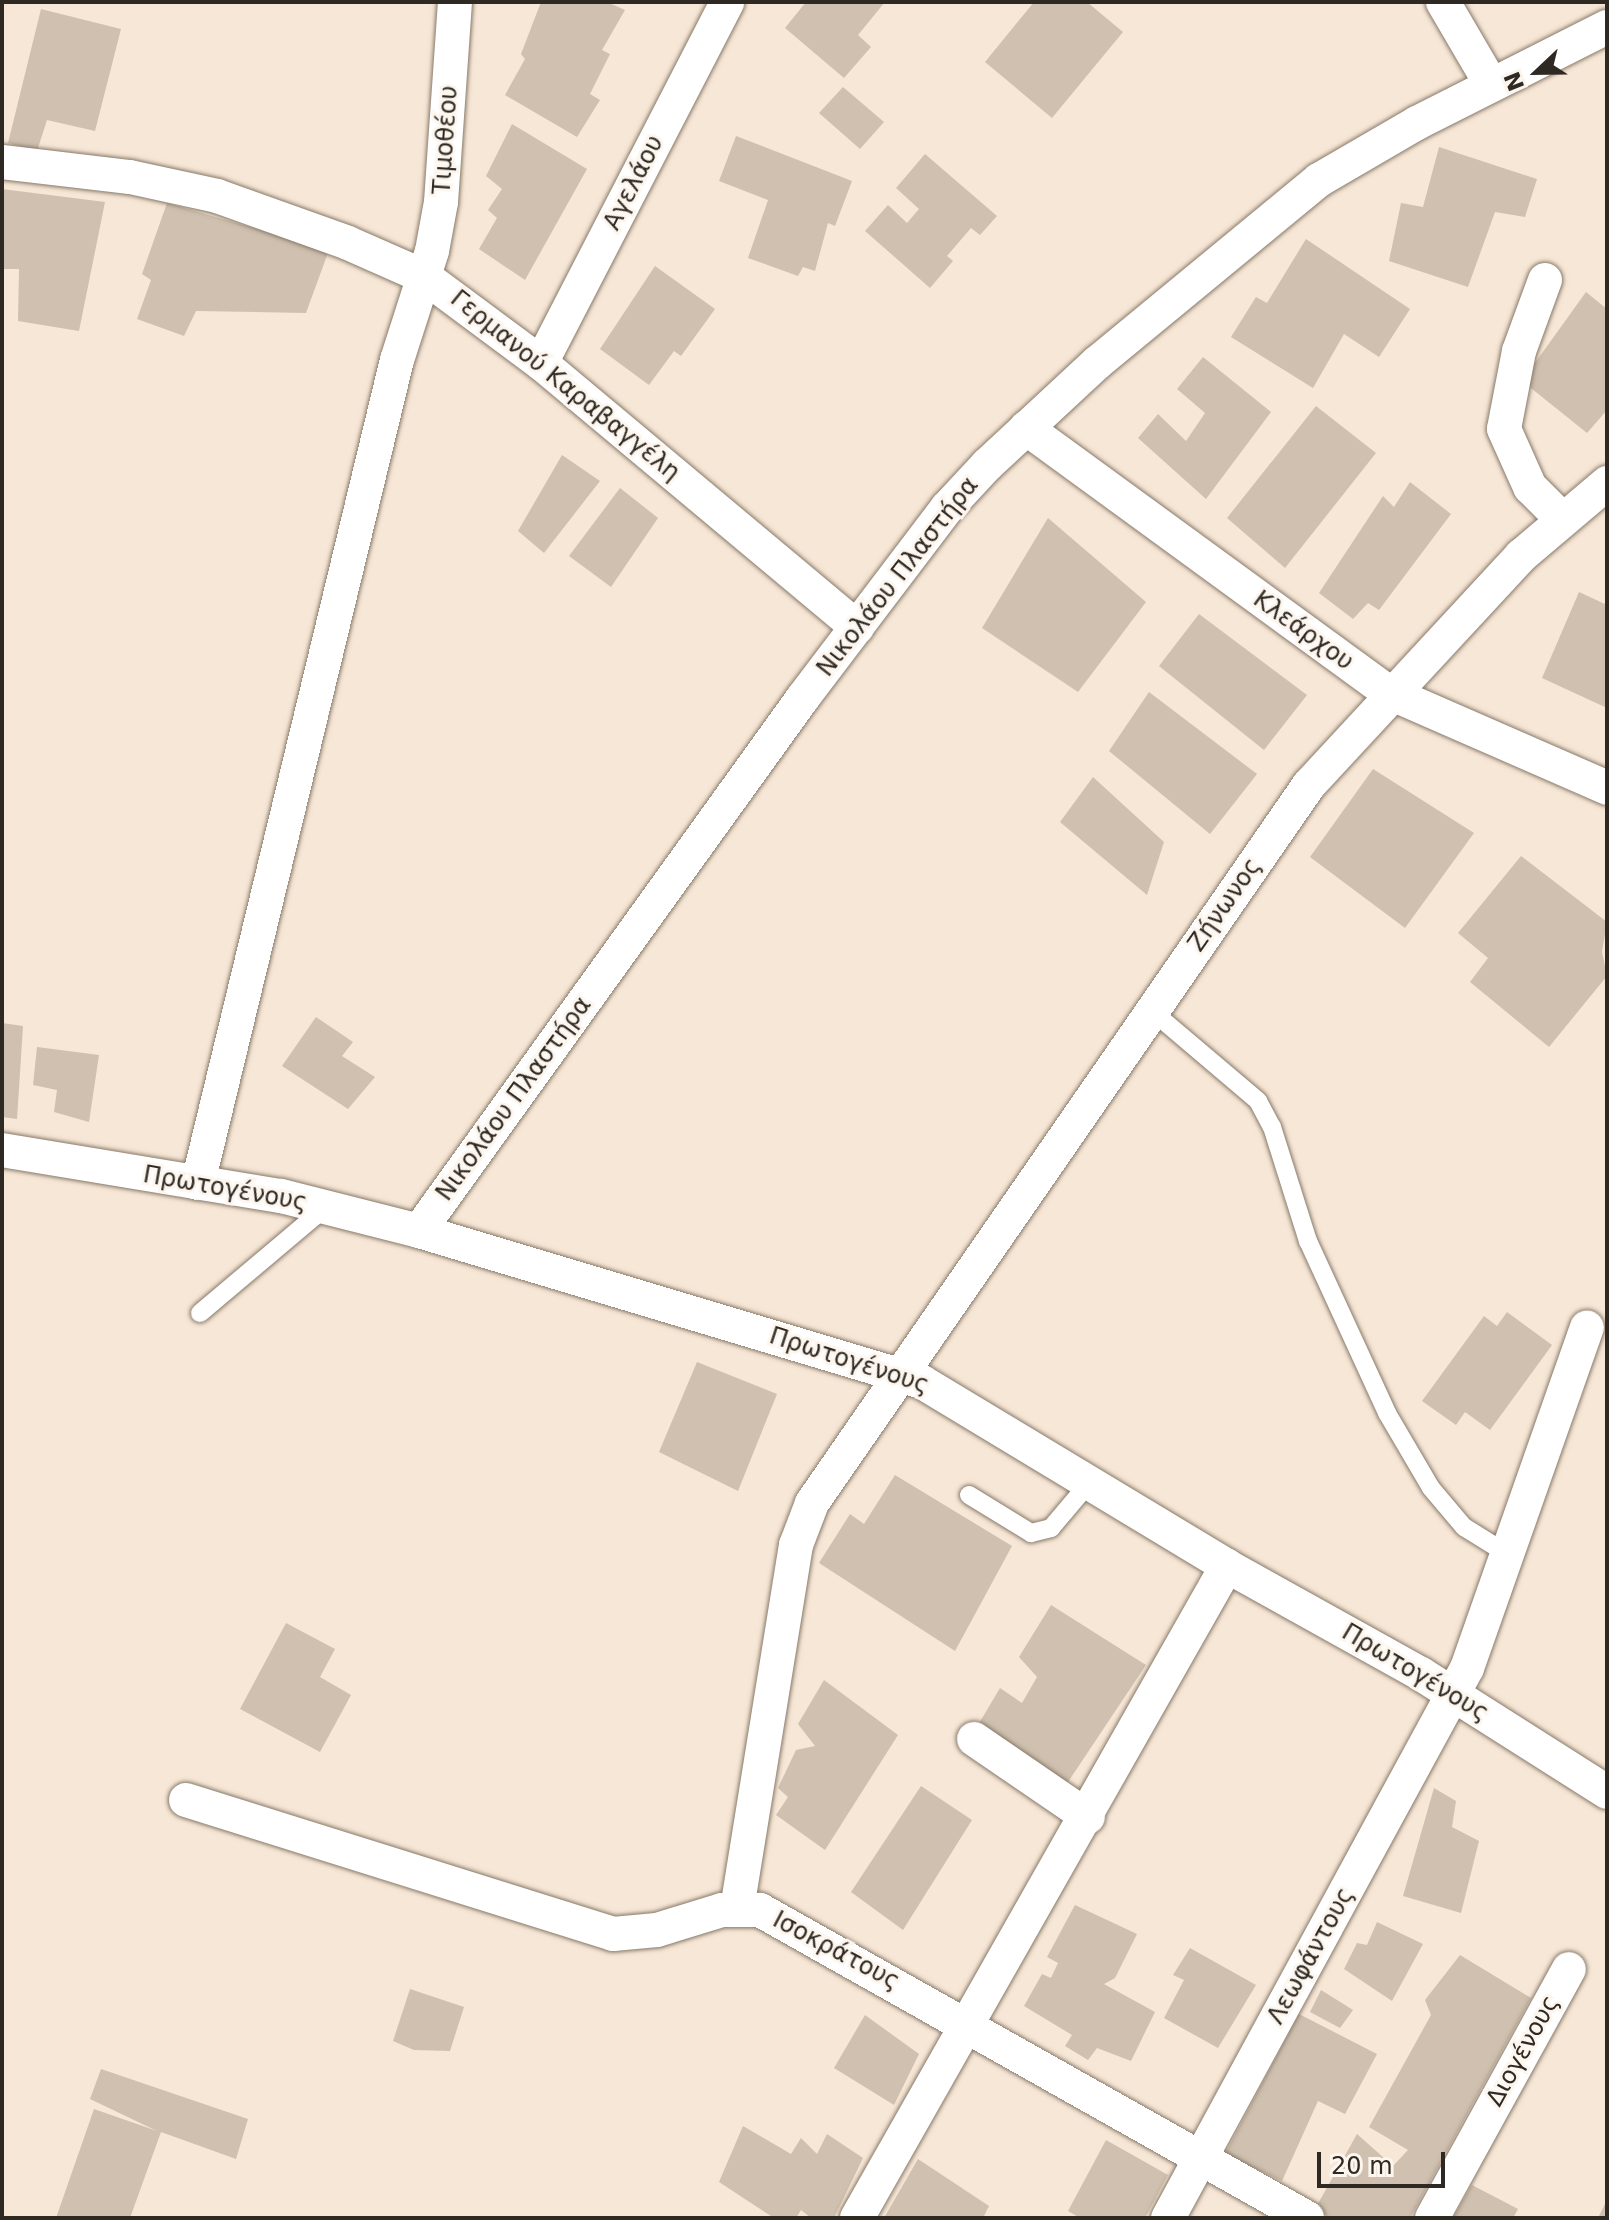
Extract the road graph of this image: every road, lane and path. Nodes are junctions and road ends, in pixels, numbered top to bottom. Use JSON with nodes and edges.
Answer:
{"nodes":[{"id":1,"x":455,"y":2,"type":"edge"},
{"id":2,"x":727,"y":2,"type":"edge"},
{"id":3,"x":1443,"y":2,"type":"edge"},
{"id":4,"x":1607,"y":27,"type":"edge"},
{"id":5,"x":1491,"y":84,"type":"junction"},
{"id":6,"x":2,"y":162,"type":"edge"},
{"id":7,"x":425,"y":277,"type":"junction"},
{"id":8,"x":1545,"y":280,"type":"dead end"},
{"id":9,"x":541,"y":363,"type":"junction"},
{"id":10,"x":1026,"y":428,"type":"junction"},
{"id":11,"x":1607,"y":483,"type":"edge"},
{"id":12,"x":1561,"y":518,"type":"junction"},
{"id":13,"x":857,"y":627,"type":"junction"},
{"id":14,"x":1390,"y":693,"type":"junction"},
{"id":15,"x":1607,"y":788,"type":"edge"},
{"id":16,"x":1152,"y":1011,"type":"junction"},
{"id":17,"x":2,"y":1150,"type":"edge"},
{"id":18,"x":198,"y":1183,"type":"junction"},
{"id":19,"x":326,"y":1207,"type":"junction"},
{"id":20,"x":419,"y":1231,"type":"junction"},
{"id":21,"x":200,"y":1313,"type":"dead end"},
{"id":22,"x":1587,"y":1327,"type":"dead end"},
{"id":23,"x":899,"y":1375,"type":"junction"},
{"id":24,"x":1089,"y":1483,"type":"junction"},
{"id":25,"x":969,"y":1495,"type":"dead end"},
{"id":26,"x":1506,"y":1553,"type":"junction"},
{"id":27,"x":1227,"y":1566,"type":"junction"},
{"id":28,"x":1454,"y":1693,"type":"junction"},
{"id":29,"x":974,"y":1739,"type":"dead end"},
{"id":30,"x":1607,"y":1792,"type":"edge"},
{"id":31,"x":186,"y":1800,"type":"dead end"},
{"id":32,"x":1088,"y":1817,"type":"junction"},
{"id":33,"x":737,"y":1909,"type":"junction"},
{"id":34,"x":1569,"y":1969,"type":"dead end"},
{"id":35,"x":970,"y":2024,"type":"junction"},
{"id":36,"x":1201,"y":2157,"type":"junction"},
{"id":37,"x":857,"y":2218,"type":"edge"},
{"id":38,"x":1168,"y":2218,"type":"edge"},
{"id":39,"x":1307,"y":2218,"type":"edge"},
{"id":40,"x":1432,"y":2218,"type":"edge"}],
"edges":[{"from":1,"to":7,"type":"street","name":"Τιμοθέου"},
{"from":2,"to":9,"type":"street","name":"Αγελάου"},
{"from":3,"to":5,"type":"street"},
{"from":4,"to":5,"type":"street","name":"Νικολάου Πλαστήρα"},
{"from":5,"to":10,"type":"street","name":"Νικολάου Πλαστήρα"},
{"from":6,"to":7,"type":"street","name":"Γερμανού Καραβαγγέλη"},
{"from":7,"to":9,"type":"street","name":"Γερμανού Καραβαγγέλη"},
{"from":7,"to":18,"type":"street","name":"Τιμοθέου"},
{"from":8,"to":12,"type":"street"},
{"from":9,"to":13,"type":"street","name":"Γερμανού Καραβαγγέλη"},
{"from":10,"to":13,"type":"street","name":"Νικολάου Πλαστήρα"},
{"from":10,"to":14,"type":"street","name":"Κλεάρχου"},
{"from":11,"to":12,"type":"street","name":"Ζήνωνος"},
{"from":12,"to":14,"type":"street","name":"Ζήνωνος"},
{"from":13,"to":20,"type":"street","name":"Νικολάου Πλαστήρα"},
{"from":14,"to":15,"type":"street","name":"Κλεάρχου"},
{"from":14,"to":16,"type":"street","name":"Ζήνωνος"},
{"from":16,"to":23,"type":"street","name":"Ζήνωνος"},
{"from":16,"to":26,"type":"lane"},
{"from":17,"to":18,"type":"street","name":"Πρωτογένους"},
{"from":18,"to":19,"type":"street","name":"Πρωτογένους"},
{"from":19,"to":20,"type":"street","name":"Πρωτογένους"},
{"from":19,"to":21,"type":"lane"},
{"from":20,"to":23,"type":"street","name":"Πρωτογένους"},
{"from":22,"to":26,"type":"street","name":"Λεωφάντους"},
{"from":23,"to":24,"type":"street","name":"Πρωτογένους"},
{"from":23,"to":33,"type":"street","name":"Ζήνωνος"},
{"from":24,"to":25,"type":"lane"},
{"from":24,"to":27,"type":"street","name":"Πρωτογένους"},
{"from":26,"to":28,"type":"street","name":"Λεωφάντους"},
{"from":27,"to":28,"type":"street","name":"Πρωτογένους"},
{"from":27,"to":32,"type":"street"},
{"from":28,"to":30,"type":"street","name":"Πρωτογένους"},
{"from":28,"to":36,"type":"street","name":"Λεωφάντους"},
{"from":29,"to":32,"type":"street"},
{"from":31,"to":33,"type":"street","name":"Ισοκράτους"},
{"from":32,"to":35,"type":"street"},
{"from":33,"to":35,"type":"street","name":"Ισοκράτους"},
{"from":34,"to":40,"type":"street","name":"Διογένους"},
{"from":35,"to":36,"type":"street","name":"Ισοκράτους"},
{"from":35,"to":37,"type":"street"},
{"from":36,"to":38,"type":"street","name":"Λεωφάντους"},
{"from":36,"to":39,"type":"street","name":"Ισοκράτους"}]}
